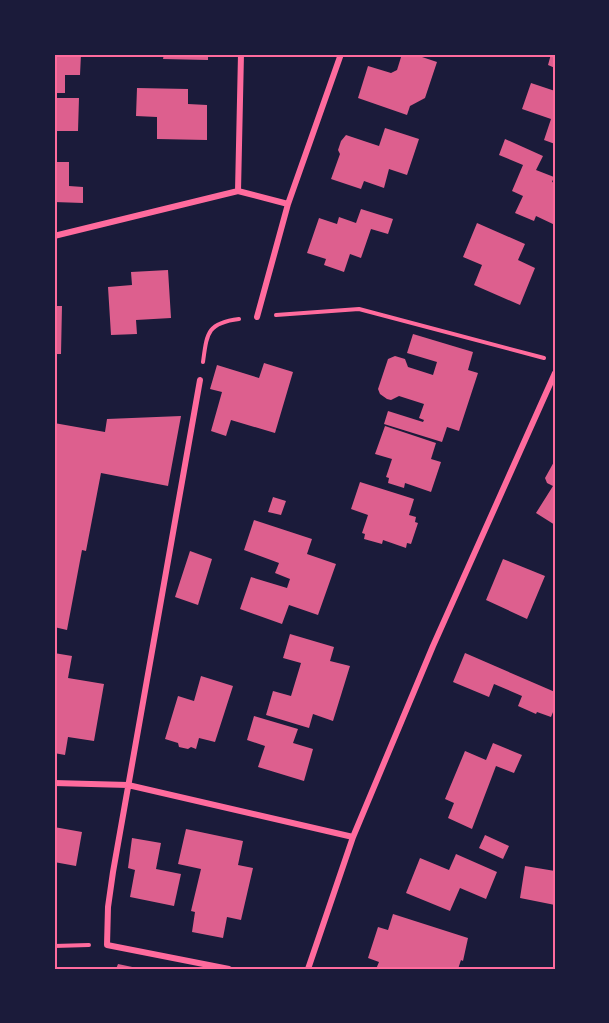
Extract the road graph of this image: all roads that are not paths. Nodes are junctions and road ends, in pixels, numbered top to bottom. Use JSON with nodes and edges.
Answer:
{"nodes":[{"id":1,"x":241,"y":54,"type":"edge"},
{"id":2,"x":341,"y":54,"type":"edge"},
{"id":3,"x":238,"y":190,"type":"junction"},
{"id":4,"x":288,"y":204,"type":"junction"},
{"id":5,"x":54,"y":236,"type":"edge"},
{"id":6,"x":256,"y":317,"type":"road end"},
{"id":7,"x":555,"y":373,"type":"edge"},
{"id":8,"x":200,"y":380,"type":"road end"},
{"id":9,"x":54,"y":783,"type":"edge"},
{"id":10,"x":128,"y":785,"type":"junction"},
{"id":11,"x":353,"y":837,"type":"junction"},
{"id":12,"x":229,"y":969,"type":"edge"},
{"id":13,"x":308,"y":969,"type":"edge"}],
"edges":[{"from":1,"to":3,"type":"street"},
{"from":2,"to":4,"type":"street"},
{"from":3,"to":4,"type":"street"},
{"from":3,"to":5,"type":"street"},
{"from":4,"to":6,"type":"street"},
{"from":7,"to":11,"type":"street"},
{"from":8,"to":10,"type":"street"},
{"from":9,"to":10,"type":"street"},
{"from":10,"to":11,"type":"street"},
{"from":10,"to":12,"type":"street"},
{"from":11,"to":13,"type":"street"}]}
